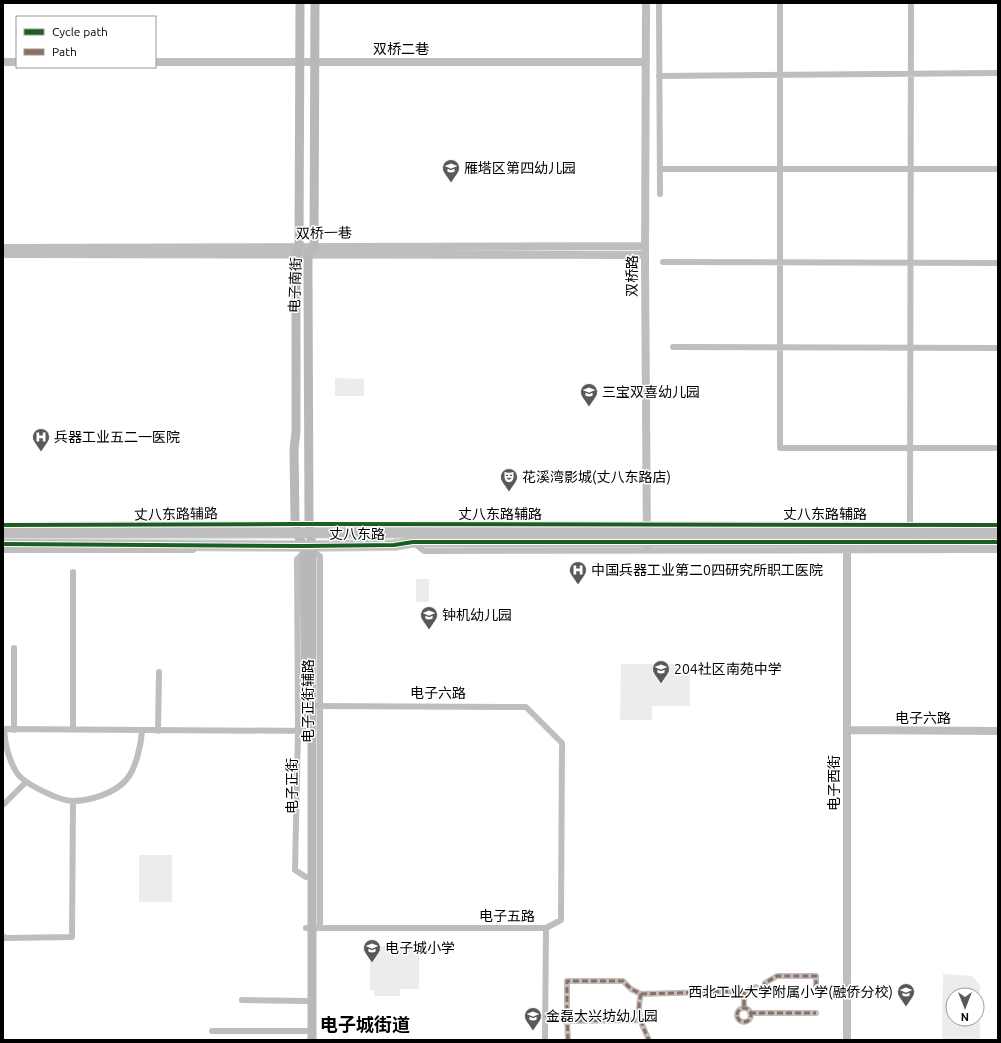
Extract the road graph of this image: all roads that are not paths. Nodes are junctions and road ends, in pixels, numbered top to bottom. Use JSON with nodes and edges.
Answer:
{"nodes":[{"id":1,"x":300,"y":3,"type":"edge"},
{"id":2,"x":315,"y":3,"type":"edge"},
{"id":3,"x":646,"y":3,"type":"edge"},
{"id":4,"x":659,"y":3,"type":"edge"},
{"id":5,"x":780,"y":3,"type":"edge"},
{"id":6,"x":911,"y":3,"type":"edge"},
{"id":7,"x":3,"y":62,"type":"edge"},
{"id":8,"x":16,"y":62,"type":"edge"},
{"id":9,"x":156,"y":62,"type":"edge"},
{"id":10,"x":300,"y":62,"type":"junction"},
{"id":11,"x":315,"y":62,"type":"junction"},
{"id":12,"x":646,"y":62,"type":"junction"},
{"id":13,"x":998,"y":73,"type":"edge"},
{"id":14,"x":779,"y":74,"type":"junction"},
{"id":15,"x":910,"y":74,"type":"junction"},
{"id":16,"x":659,"y":76,"type":"junction"},
{"id":17,"x":660,"y":169,"type":"junction"},
{"id":18,"x":910,"y":169,"type":"junction"},
{"id":19,"x":998,"y":169,"type":"edge"},
{"id":20,"x":779,"y":170,"type":"junction"},
{"id":21,"x":660,"y":194,"type":"dead end"},
{"id":22,"x":314,"y":246,"type":"junction"},
{"id":23,"x":645,"y":246,"type":"junction"},
{"id":24,"x":3,"y":248,"type":"edge"},
{"id":25,"x":297,"y":250,"type":"junction"},
{"id":26,"x":3,"y":254,"type":"edge"},
{"id":27,"x":308,"y":254,"type":"junction"},
{"id":28,"x":645,"y":255,"type":"junction"},
{"id":29,"x":663,"y":262,"type":"dead end"},
{"id":30,"x":910,"y":263,"type":"junction"},
{"id":31,"x":998,"y":263,"type":"edge"},
{"id":32,"x":780,"y":264,"type":"junction"},
{"id":33,"x":673,"y":347,"type":"dead end"},
{"id":34,"x":780,"y":348,"type":"junction"},
{"id":35,"x":910,"y":348,"type":"junction"},
{"id":36,"x":998,"y":348,"type":"edge"},
{"id":37,"x":910,"y":448,"type":"junction"},
{"id":38,"x":998,"y":448,"type":"edge"},
{"id":39,"x":998,"y":525,"type":"edge"},
{"id":40,"x":296,"y":528,"type":"junction"},
{"id":41,"x":309,"y":528,"type":"junction"},
{"id":42,"x":5,"y":529,"type":"edge"},
{"id":43,"x":910,"y":529,"type":"junction"},
{"id":44,"x":998,"y":532,"type":"edge"},
{"id":45,"x":647,"y":537,"type":"junction"},
{"id":46,"x":847,"y":538,"type":"junction"},
{"id":47,"x":998,"y":542,"type":"edge"},
{"id":48,"x":3,"y":544,"type":"edge"},
{"id":49,"x":212,"y":546,"type":"junction"},
{"id":50,"x":308,"y":548,"type":"junction"},
{"id":51,"x":3,"y":550,"type":"edge"},
{"id":52,"x":998,"y":550,"type":"edge"},
{"id":53,"x":73,"y":572,"type":"dead end"},
{"id":54,"x":14,"y":648,"type":"dead end"},
{"id":55,"x":159,"y":672,"type":"dead end"},
{"id":56,"x":316,"y":706,"type":"junction"},
{"id":57,"x":3,"y":729,"type":"edge"},
{"id":58,"x":14,"y":730,"type":"junction"},
{"id":59,"x":73,"y":730,"type":"junction"},
{"id":60,"x":847,"y":730,"type":"junction"},
{"id":61,"x":142,"y":731,"type":"junction"},
{"id":62,"x":158,"y":731,"type":"junction"},
{"id":63,"x":306,"y":731,"type":"junction"},
{"id":64,"x":998,"y":731,"type":"edge"},
{"id":65,"x":552,"y":732,"type":"joint"},
{"id":66,"x":26,"y":782,"type":"junction"},
{"id":67,"x":73,"y":801,"type":"junction"},
{"id":68,"x":3,"y":805,"type":"edge"},
{"id":69,"x":313,"y":928,"type":"junction"},
{"id":70,"x":546,"y":928,"type":"junction"},
{"id":71,"x":3,"y":936,"type":"edge"},
{"id":72,"x":816,"y":986,"type":"dead end"},
{"id":73,"x":744,"y":991,"type":"junction"},
{"id":74,"x":641,"y":994,"type":"junction"},
{"id":75,"x":242,"y":1000,"type":"dead end"},
{"id":76,"x":306,"y":1001,"type":"junction"},
{"id":77,"x":744,"y":1008,"type":"junction"},
{"id":78,"x":750,"y":1013,"type":"junction"},
{"id":79,"x":816,"y":1013,"type":"dead end"},
{"id":80,"x":545,"y":1016,"type":"junction"},
{"id":81,"x":567,"y":1018,"type":"junction"},
{"id":82,"x":639,"y":1020,"type":"junction"},
{"id":83,"x":212,"y":1031,"type":"dead end"},
{"id":84,"x":306,"y":1036,"type":"edge"},
{"id":85,"x":312,"y":1040,"type":"edge"},
{"id":86,"x":545,"y":1040,"type":"edge"},
{"id":87,"x":568,"y":1040,"type":"edge"},
{"id":88,"x":649,"y":1040,"type":"edge"},
{"id":89,"x":847,"y":1040,"type":"edge"}],
"edges":[{"from":1,"to":10,"type":"main road","name":"电子南街"},
{"from":2,"to":11,"type":"main road","name":"电子南街"},
{"from":3,"to":12,"type":"street","name":"双桥路"},
{"from":4,"to":16,"type":"street"},
{"from":5,"to":14,"type":"street"},
{"from":6,"to":15,"type":"street"},
{"from":7,"to":8,"type":"street"},
{"from":9,"to":10,"type":"street","name":"双桥二巷"},
{"from":10,"to":11,"type":"street","name":"双桥二巷"},
{"from":10,"to":25,"type":"main road","name":"电子南街"},
{"from":11,"to":12,"type":"street","name":"双桥二巷"},
{"from":11,"to":22,"type":"main road","name":"电子南街"},
{"from":12,"to":23,"type":"street","name":"双桥路"},
{"from":13,"to":15,"type":"street"},
{"from":14,"to":15,"type":"street"},
{"from":14,"to":16,"type":"street"},
{"from":14,"to":20,"type":"street"},
{"from":15,"to":18,"type":"street"},
{"from":16,"to":17,"type":"street"},
{"from":17,"to":20,"type":"street"},
{"from":17,"to":21,"type":"street"},
{"from":18,"to":19,"type":"street"},
{"from":18,"to":20,"type":"street"},
{"from":18,"to":30,"type":"street"},
{"from":20,"to":32,"type":"street"},
{"from":22,"to":23,"type":"street","name":"双桥一巷"},
{"from":22,"to":25,"type":"street","name":"双桥一巷"},
{"from":22,"to":27,"type":"main road","name":"电子南街"},
{"from":23,"to":28,"type":"street","name":"双桥路"},
{"from":24,"to":25,"type":"street","name":"双桥一巷"},
{"from":25,"to":26,"type":"street","name":"双桥一巷"},
{"from":25,"to":27,"type":"street","name":"双桥一巷"},
{"from":25,"to":40,"type":"main road","name":"电子南街"},
{"from":27,"to":28,"type":"street","name":"双桥一巷"},
{"from":27,"to":41,"type":"main road","name":"电子南街"},
{"from":28,"to":45,"type":"street","name":"双桥路"},
{"from":29,"to":32,"type":"street"},
{"from":30,"to":31,"type":"street"},
{"from":30,"to":32,"type":"street"},
{"from":30,"to":35,"type":"street"},
{"from":32,"to":34,"type":"street"},
{"from":33,"to":34,"type":"street"},
{"from":34,"to":35,"type":"street"},
{"from":34,"to":37,"type":"street"},
{"from":35,"to":36,"type":"street"},
{"from":35,"to":37,"type":"street"},
{"from":37,"to":38,"type":"street"},
{"from":37,"to":43,"type":"street"},
{"from":39,"to":43,"type":"street"},
{"from":40,"to":41,"type":"main road","name":"丈八东路"},
{"from":40,"to":42,"type":"main road","name":"丈八东路"},
{"from":40,"to":50,"type":"main road","name":"电子正街"},
{"from":41,"to":45,"type":"main road","name":"丈八东路"},
{"from":41,"to":50,"type":"main road","name":"电子南街"},
{"from":43,"to":44,"type":"main road","name":"丈八东路"},
{"from":43,"to":46,"type":"main road","name":"丈八东路"},
{"from":45,"to":46,"type":"main road","name":"丈八东路"},
{"from":45,"to":46,"type":"street","name":"丈八东路辅路"},
{"from":45,"to":50,"type":"main road","name":"丈八东路"},
{"from":46,"to":47,"type":"main road","name":"丈八东路"},
{"from":46,"to":52,"type":"street","name":"丈八东路辅路"},
{"from":46,"to":60,"type":"street","name":"电子西街"},
{"from":48,"to":49,"type":"main road","name":"丈八东路"},
{"from":49,"to":50,"type":"main road","name":"丈八东路"},
{"from":49,"to":51,"type":"street"},
{"from":50,"to":56,"type":"main road","name":"电子正街"},
{"from":50,"to":63,"type":"main road","name":"电子正街"},
{"from":53,"to":59,"type":"street"},
{"from":54,"to":58,"type":"street"},
{"from":55,"to":62,"type":"street"},
{"from":56,"to":63,"type":"main road","name":"电子正街"},
{"from":56,"to":65,"type":"street","name":"电子六路"},
{"from":56,"to":69,"type":"street","name":"电子正街辅路"},
{"from":57,"to":58,"type":"street"},
{"from":57,"to":66,"type":"street"},
{"from":58,"to":59,"type":"street"},
{"from":59,"to":61,"type":"street"},
{"from":60,"to":64,"type":"street","name":"电子六路"},
{"from":60,"to":89,"type":"street","name":"电子西街"},
{"from":61,"to":62,"type":"street"},
{"from":61,"to":67,"type":"street"},
{"from":62,"to":63,"type":"street"},
{"from":63,"to":69,"type":"main road","name":"电子正街"},
{"from":63,"to":69,"type":"main road","name":"电子正街"},
{"from":65,"to":70,"type":"street","name":"电子五路"},
{"from":66,"to":67,"type":"street"},
{"from":66,"to":68,"type":"street"},
{"from":67,"to":71,"type":"street"},
{"from":69,"to":70,"type":"street","name":"电子五路"},
{"from":69,"to":76,"type":"main road","name":"电子正街"},
{"from":69,"to":85,"type":"main road","name":"电子正街"},
{"from":70,"to":80,"type":"street"},
{"from":72,"to":73,"type":"street"},
{"from":73,"to":74,"type":"street"},
{"from":73,"to":77,"type":"street"},
{"from":74,"to":81,"type":"street"},
{"from":74,"to":82,"type":"street"},
{"from":75,"to":76,"type":"street"},
{"from":76,"to":84,"type":"main road","name":"电子正街"},
{"from":77,"to":78,"type":"street"},
{"from":77,"to":78,"type":"street"},
{"from":78,"to":79,"type":"street"},
{"from":80,"to":81,"type":"street"},
{"from":80,"to":86,"type":"street"},
{"from":81,"to":82,"type":"street"},
{"from":81,"to":87,"type":"street"},
{"from":82,"to":88,"type":"street"},
{"from":83,"to":84,"type":"street"}]}
